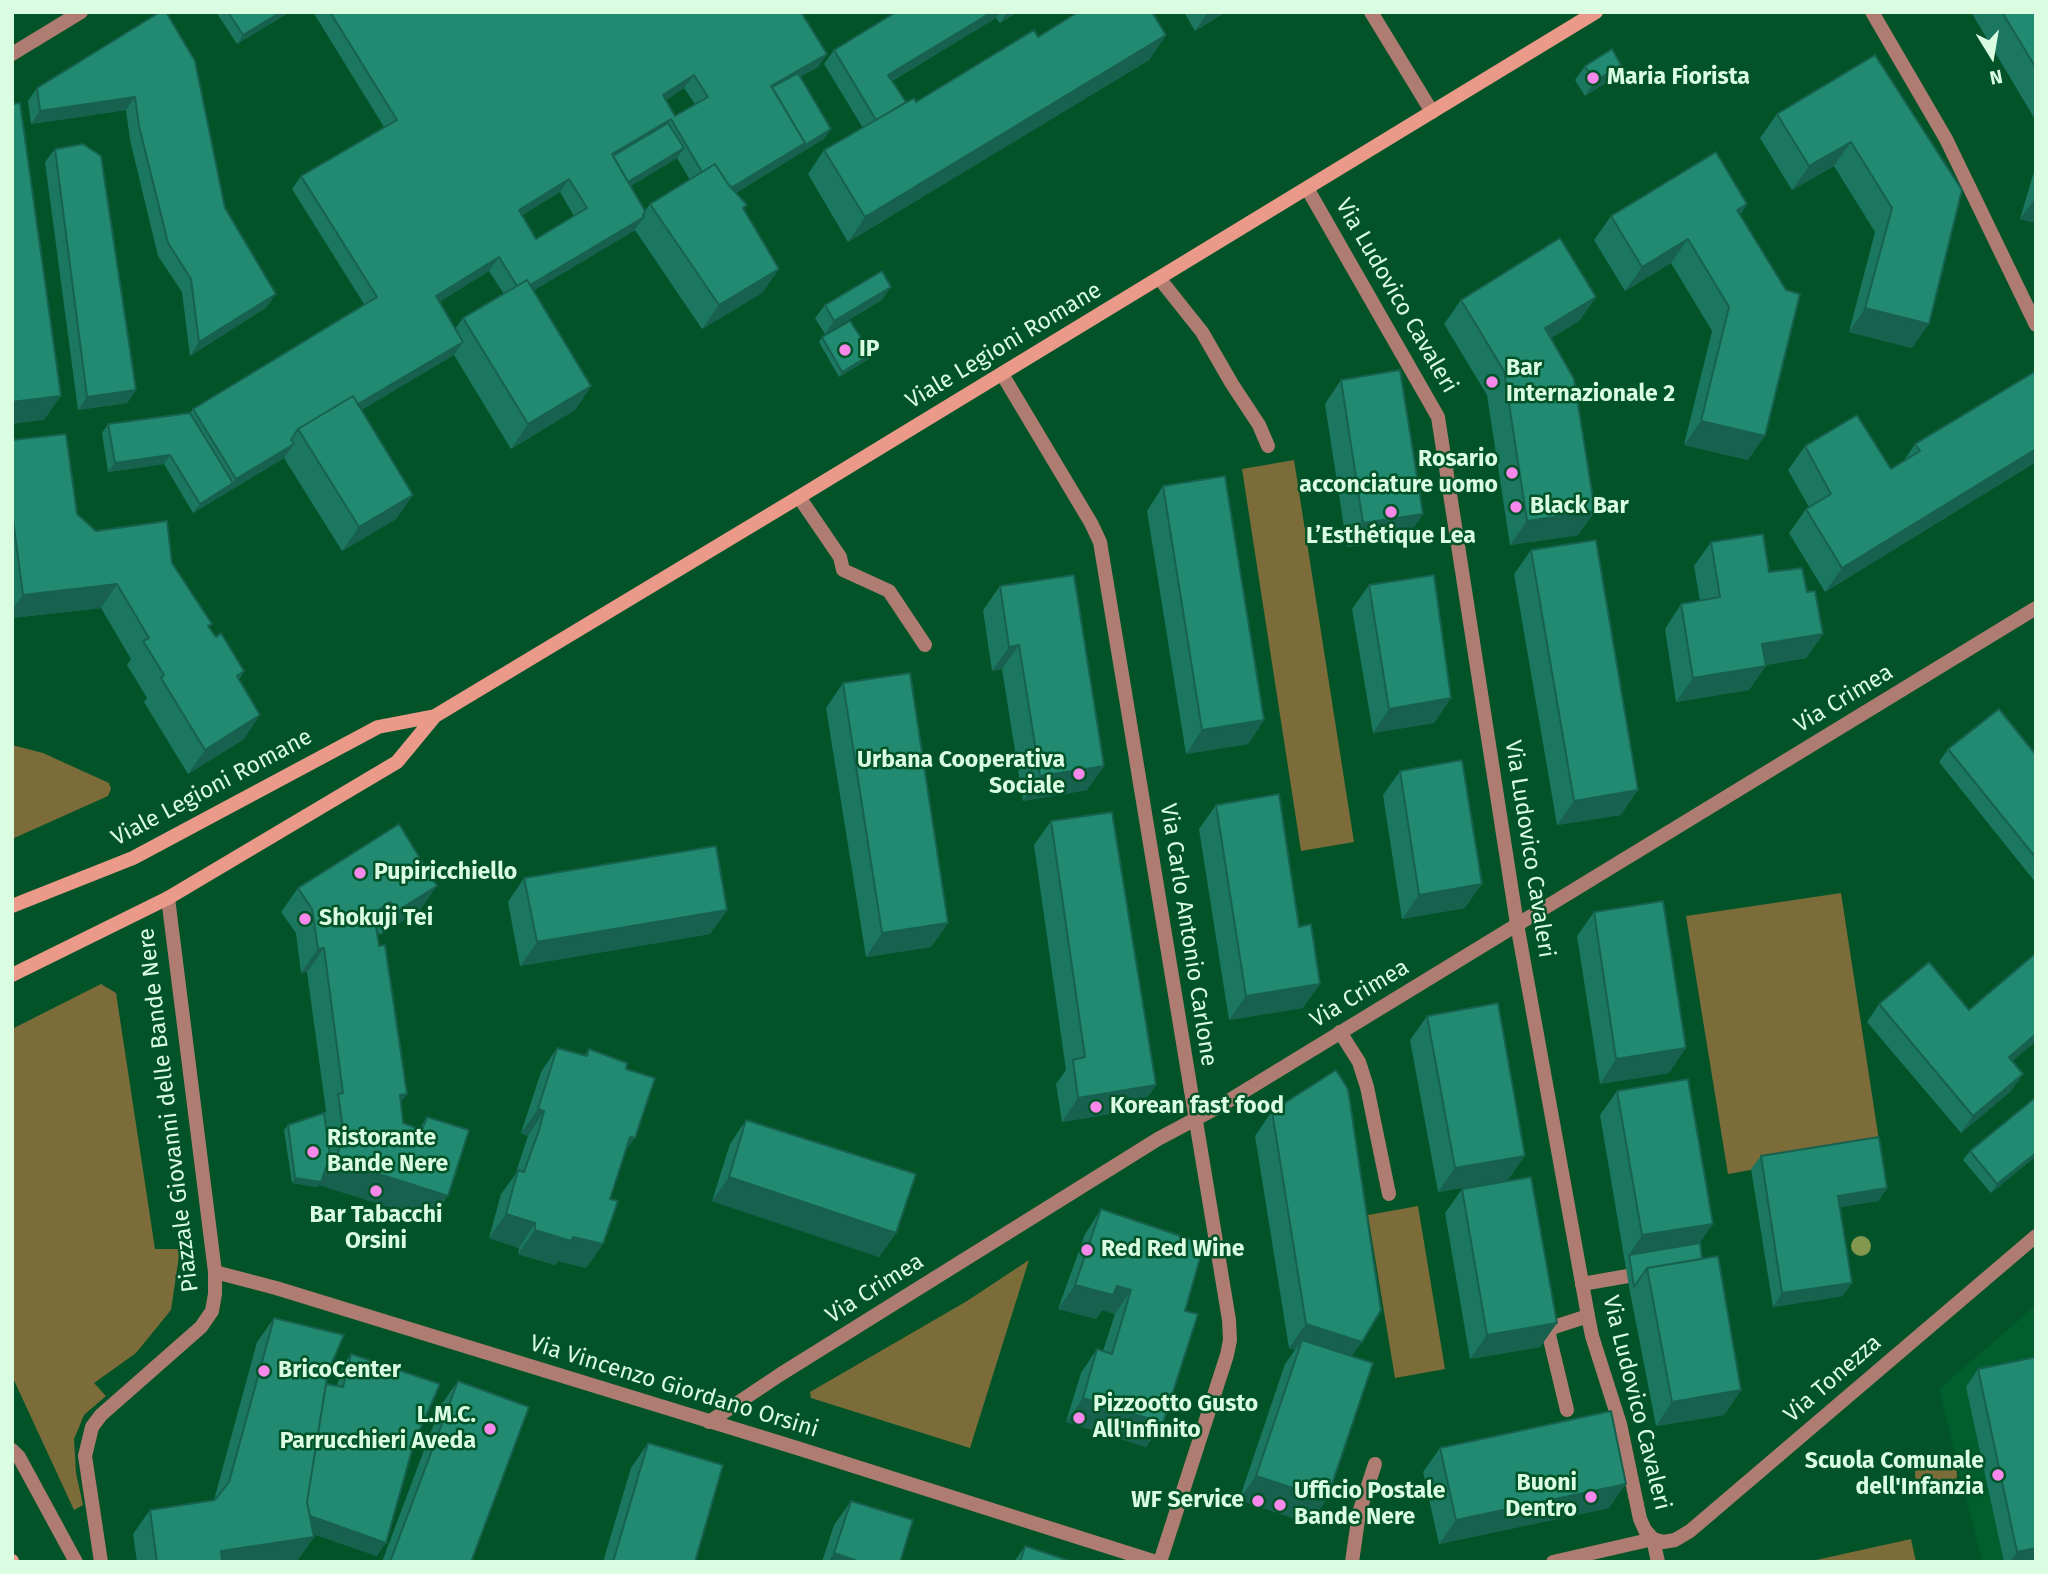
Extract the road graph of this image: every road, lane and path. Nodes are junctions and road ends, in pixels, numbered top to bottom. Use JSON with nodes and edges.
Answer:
{"nodes":[{"id":1,"x":81,"y":12,"type":"edge"},
{"id":2,"x":1371,"y":12,"type":"edge"},
{"id":3,"x":1596,"y":12,"type":"edge"},
{"id":4,"x":1872,"y":12,"type":"edge"},
{"id":5,"x":12,"y":54,"type":"edge"},
{"id":6,"x":1432,"y":112,"type":"junction"},
{"id":7,"x":1307,"y":188,"type":"junction"},
{"id":8,"x":1159,"y":278,"type":"junction"},
{"id":9,"x":2036,"y":325,"type":"edge"},
{"id":10,"x":1002,"y":374,"type":"junction"},
{"id":11,"x":1268,"y":446,"type":"dead end"},
{"id":12,"x":799,"y":497,"type":"junction"},
{"id":13,"x":2036,"y":608,"type":"edge"},
{"id":14,"x":925,"y":645,"type":"dead end"},
{"id":15,"x":435,"y":716,"type":"junction"},
{"id":16,"x":168,"y":898,"type":"junction"},
{"id":17,"x":12,"y":906,"type":"edge"},
{"id":18,"x":1517,"y":925,"type":"junction"},
{"id":19,"x":12,"y":975,"type":"edge"},
{"id":20,"x":1340,"y":1032,"type":"junction"},
{"id":21,"x":1196,"y":1119,"type":"junction"},
{"id":22,"x":1389,"y":1194,"type":"dead end"},
{"id":23,"x":2036,"y":1236,"type":"edge"},
{"id":24,"x":215,"y":1272,"type":"junction"},
{"id":25,"x":1628,"y":1276,"type":"edge"},
{"id":26,"x":1582,"y":1284,"type":"junction"},
{"id":27,"x":1588,"y":1316,"type":"junction"},
{"id":28,"x":1567,"y":1410,"type":"dead end"},
{"id":29,"x":709,"y":1422,"type":"junction"},
{"id":30,"x":12,"y":1450,"type":"edge"},
{"id":31,"x":1375,"y":1464,"type":"dead end"},
{"id":32,"x":1653,"y":1539,"type":"junction"},
{"id":33,"x":1117,"y":1556,"type":"edge"},
{"id":34,"x":76,"y":1562,"type":"edge"},
{"id":35,"x":101,"y":1562,"type":"edge"},
{"id":36,"x":1158,"y":1562,"type":"edge"},
{"id":37,"x":1352,"y":1562,"type":"edge"},
{"id":38,"x":1553,"y":1562,"type":"edge"},
{"id":39,"x":1658,"y":1562,"type":"edge"}],
"edges":[{"from":1,"to":5,"type":"street"},
{"from":2,"to":6,"type":"street"},
{"from":3,"to":6,"type":"main road","name":"Viale Legioni Romane"},
{"from":4,"to":9,"type":"street"},
{"from":6,"to":7,"type":"main road","name":"Viale Legioni Romane"},
{"from":7,"to":8,"type":"main road","name":"Viale Legioni Romane"},
{"from":7,"to":18,"type":"street","name":"Via Ludovico Cavaleri"},
{"from":8,"to":10,"type":"main road","name":"Viale Legioni Romane"},
{"from":8,"to":11,"type":"street"},
{"from":10,"to":12,"type":"main road","name":"Viale Legioni Romane"},
{"from":10,"to":21,"type":"street","name":"Via Carlo Antonio Carlone"},
{"from":12,"to":14,"type":"street"},
{"from":12,"to":15,"type":"main road","name":"Viale Legioni Romane"},
{"from":13,"to":18,"type":"street","name":"Via Crimea"},
{"from":15,"to":16,"type":"main road","name":"Viale Legioni Romane"},
{"from":15,"to":17,"type":"main road","name":"Viale Legioni Romane"},
{"from":16,"to":19,"type":"main road","name":"Piazzale Giovanni delle Bande Nere"},
{"from":16,"to":24,"type":"street","name":"Piazzale Giovanni delle Bande Nere"},
{"from":18,"to":20,"type":"street","name":"Via Crimea"},
{"from":18,"to":26,"type":"street","name":"Via Ludovico Cavaleri"},
{"from":20,"to":21,"type":"street","name":"Via Crimea"},
{"from":20,"to":22,"type":"street"},
{"from":21,"to":29,"type":"street","name":"Via Crimea"},
{"from":21,"to":36,"type":"street","name":"Via Carlo Antonio Carlone"},
{"from":23,"to":32,"type":"street","name":"Via Tonezza"},
{"from":24,"to":29,"type":"street","name":"Via Vincenzo Giordano Orsini"},
{"from":24,"to":35,"type":"street","name":"Piazzale Giovanni delle Bande Nere"},
{"from":25,"to":26,"type":"street"},
{"from":26,"to":27,"type":"street","name":"Via Ludovico Cavaleri"},
{"from":27,"to":28,"type":"street"},
{"from":27,"to":32,"type":"street","name":"Via Ludovico Cavaleri"},
{"from":29,"to":33,"type":"street","name":"Via Vincenzo Giordano Orsini"},
{"from":30,"to":34,"type":"street"},
{"from":31,"to":37,"type":"street"},
{"from":32,"to":38,"type":"street","name":"Via Tonezza"},
{"from":32,"to":39,"type":"street","name":"Via Ludovico Cavaleri"},
{"from":33,"to":36,"type":"street","name":"Via Vincenzo Giordano Orsini"}]}
